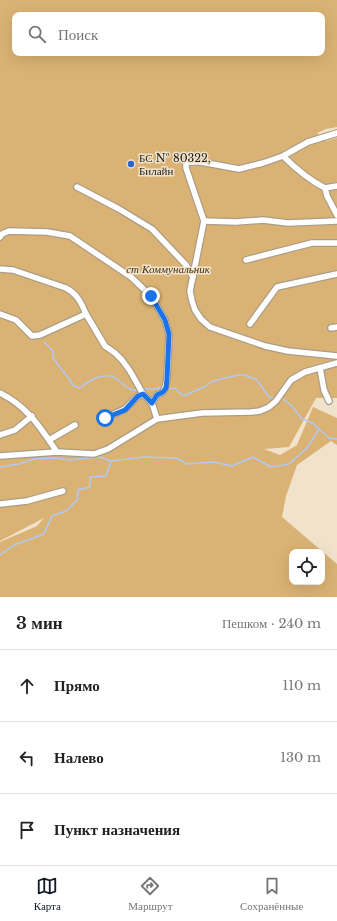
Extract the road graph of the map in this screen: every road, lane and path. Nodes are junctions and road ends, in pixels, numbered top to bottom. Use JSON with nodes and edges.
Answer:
{"nodes":[{"id":1,"x":337,"y":133,"type":"edge"},
{"id":2,"x":283,"y":156,"type":"junction"},
{"id":3,"x":337,"y":186,"type":"edge"},
{"id":4,"x":77,"y":187,"type":"dead end"},
{"id":5,"x":326,"y":188,"type":"junction"},
{"id":6,"x":337,"y":215,"type":"edge"},
{"id":7,"x":204,"y":221,"type":"junction"},
{"id":8,"x":337,"y":221,"type":"edge"},
{"id":9,"x":0,"y":236,"type":"edge"},
{"id":10,"x":337,"y":243,"type":"edge"},
{"id":11,"x":246,"y":260,"type":"dead end"},
{"id":12,"x":0,"y":269,"type":"edge"},
{"id":13,"x":337,"y":274,"type":"edge"},
{"id":14,"x":193,"y":277,"type":"junction"},
{"id":15,"x":0,"y":314,"type":"edge"},
{"id":16,"x":86,"y":314,"type":"junction"},
{"id":17,"x":250,"y":324,"type":"dead end"},
{"id":18,"x":337,"y":356,"type":"edge"},
{"id":19,"x":337,"y":363,"type":"edge"},
{"id":20,"x":320,"y":368,"type":"junction"},
{"id":21,"x":0,"y":393,"type":"edge"},
{"id":22,"x":143,"y":394,"type":"junction"},
{"id":23,"x":329,"y":401,"type":"dead end"},
{"id":24,"x":152,"y":403,"type":"junction"},
{"id":25,"x":32,"y":416,"type":"junction"},
{"id":26,"x":105,"y":418,"type":"dead end"},
{"id":27,"x":157,"y":419,"type":"junction"},
{"id":28,"x":75,"y":425,"type":"dead end"},
{"id":29,"x":0,"y":435,"type":"edge"},
{"id":30,"x":49,"y":440,"type":"junction"},
{"id":31,"x":57,"y":452,"type":"junction"},
{"id":32,"x":0,"y":456,"type":"edge"},
{"id":33,"x":63,"y":491,"type":"dead end"},
{"id":34,"x":0,"y":504,"type":"edge"}],
"edges":[{"from":1,"to":2,"type":"street"},
{"from":2,"to":5,"type":"street"},
{"from":2,"to":7,"type":"street"},
{"from":3,"to":5,"type":"street"},
{"from":4,"to":14,"type":"street"},
{"from":5,"to":6,"type":"street"},
{"from":7,"to":8,"type":"street"},
{"from":7,"to":14,"type":"street"},
{"from":9,"to":24,"type":"street"},
{"from":10,"to":11,"type":"street"},
{"from":12,"to":16,"type":"street"},
{"from":13,"to":17,"type":"street"},
{"from":14,"to":18,"type":"street"},
{"from":15,"to":16,"type":"street"},
{"from":16,"to":22,"type":"street"},
{"from":19,"to":20,"type":"street"},
{"from":20,"to":23,"type":"street"},
{"from":20,"to":27,"type":"street"},
{"from":21,"to":25,"type":"street"},
{"from":22,"to":24,"type":"street"},
{"from":22,"to":26,"type":"street"},
{"from":24,"to":27,"type":"street"},
{"from":25,"to":29,"type":"street"},
{"from":25,"to":30,"type":"street"},
{"from":27,"to":31,"type":"street"},
{"from":28,"to":30,"type":"street"},
{"from":30,"to":31,"type":"street"},
{"from":31,"to":32,"type":"street"},
{"from":33,"to":34,"type":"street"}]}
